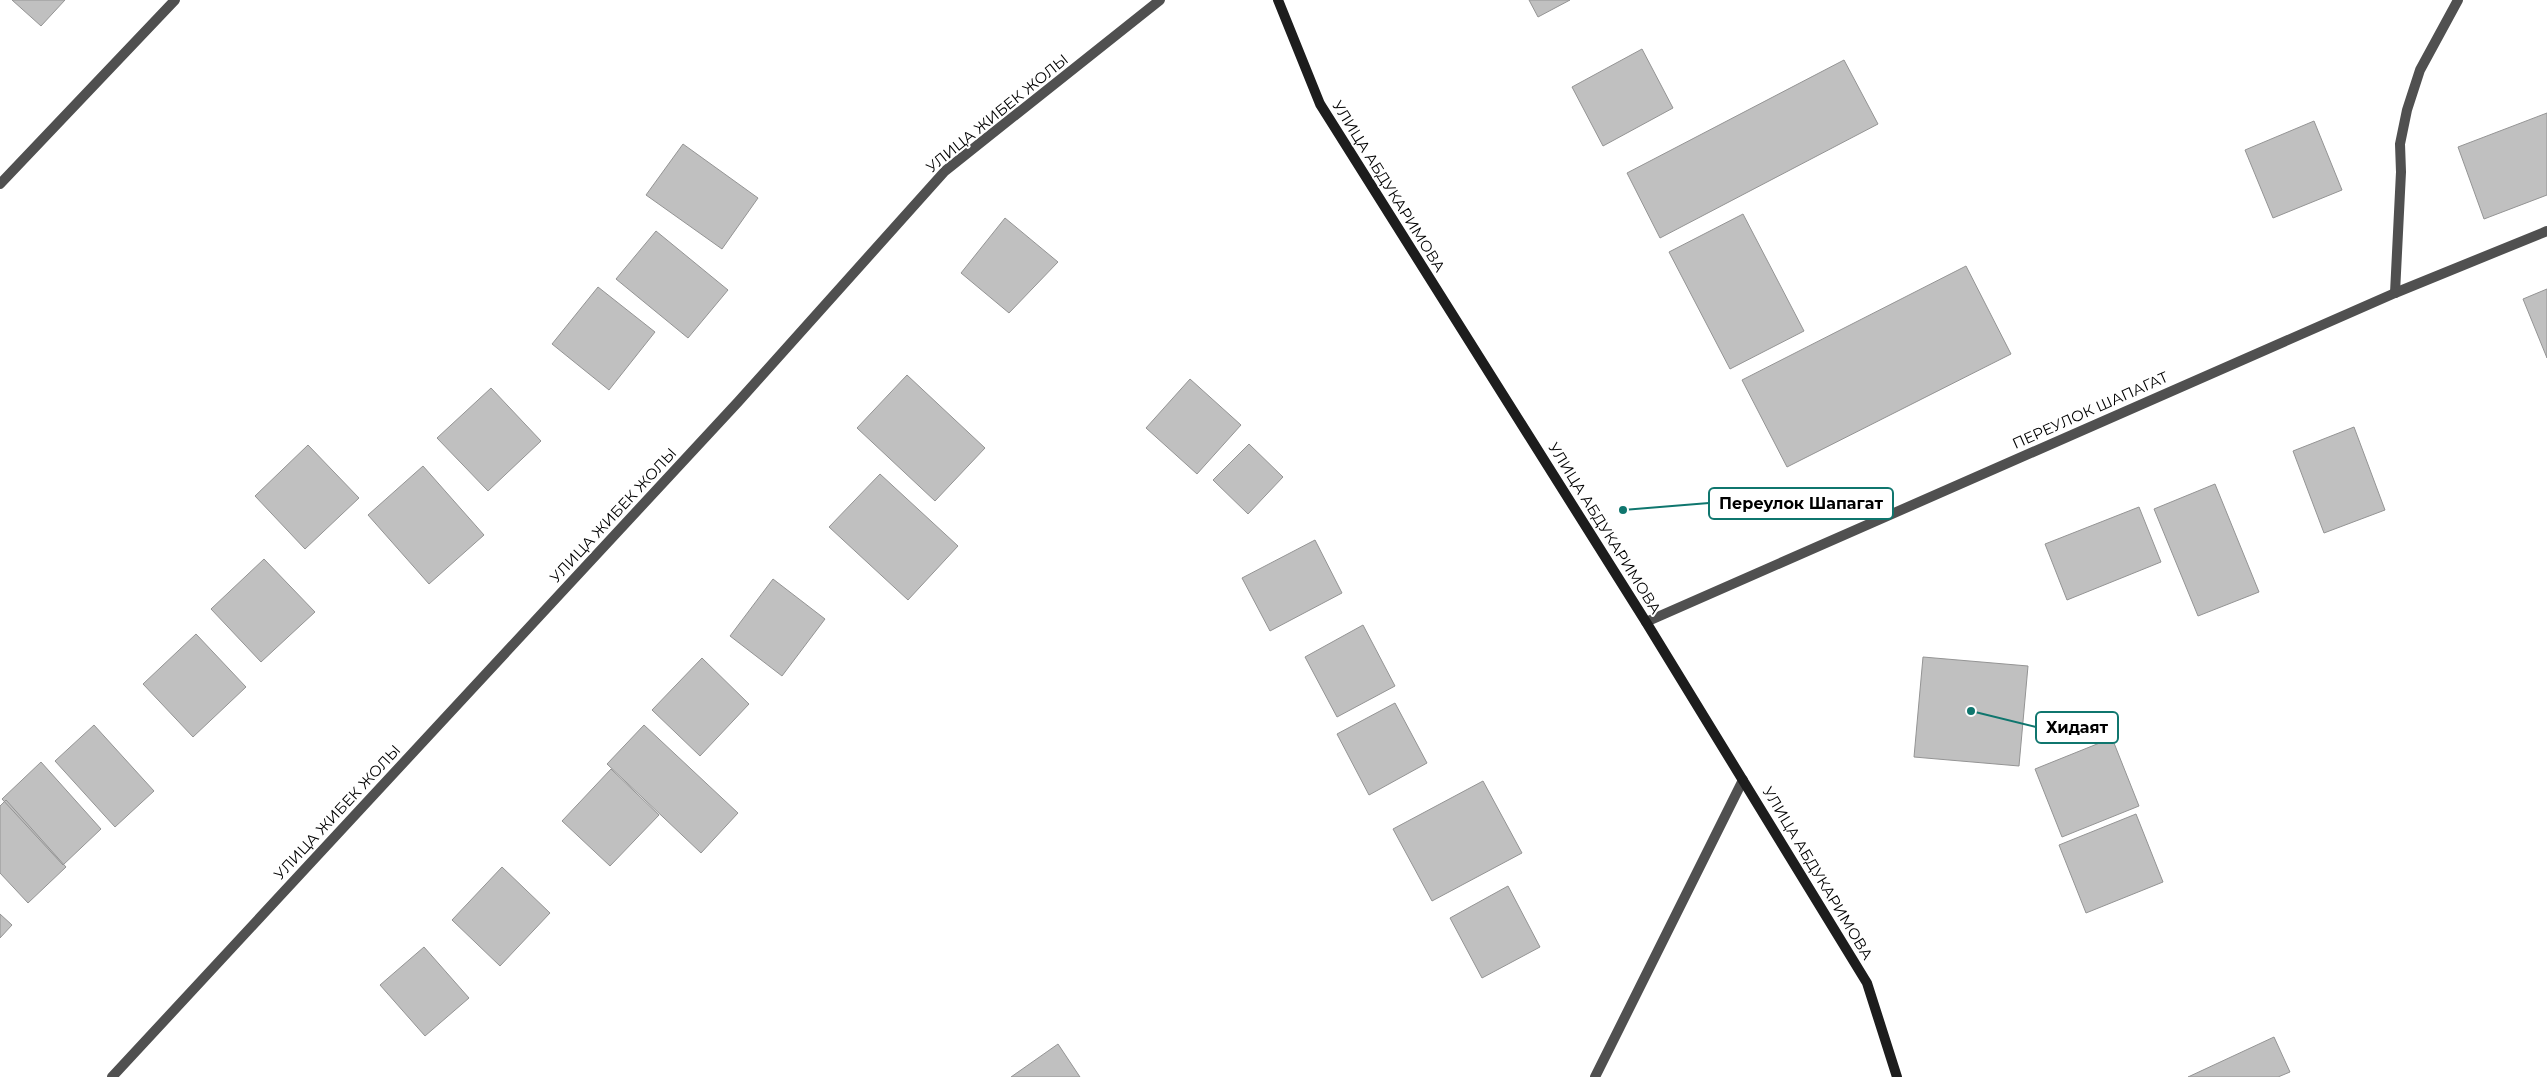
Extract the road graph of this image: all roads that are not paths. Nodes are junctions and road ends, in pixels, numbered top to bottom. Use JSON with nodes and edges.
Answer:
{"nodes":[{"id":1,"x":175,"y":0,"type":"edge"},
{"id":2,"x":1160,"y":0,"type":"edge"},
{"id":3,"x":1278,"y":0,"type":"edge"},
{"id":4,"x":2458,"y":0,"type":"edge"},
{"id":5,"x":0,"y":184,"type":"edge"},
{"id":6,"x":2547,"y":231,"type":"edge"},
{"id":7,"x":2395,"y":293,"type":"junction"},
{"id":8,"x":1646,"y":622,"type":"junction"},
{"id":9,"x":1743,"y":780,"type":"junction"},
{"id":10,"x":112,"y":1077,"type":"edge"},
{"id":11,"x":1595,"y":1077,"type":"edge"},
{"id":12,"x":1897,"y":1077,"type":"edge"}],
"edges":[{"from":1,"to":5,"type":"street"},
{"from":2,"to":10,"type":"street","name":"УЛИЦА ЖИБЕК ЖОЛЫ"},
{"from":3,"to":8,"type":"main road","name":"УЛИЦА АБДУКАРИМОВА"},
{"from":4,"to":7,"type":"street"},
{"from":6,"to":7,"type":"street","name":"ПЕРЕУЛОК ШАПАГАТ"},
{"from":7,"to":8,"type":"street","name":"ПЕРЕУЛОК ШАПАГАТ"},
{"from":8,"to":9,"type":"main road","name":"УЛИЦА АБДУКАРИМОВА"},
{"from":9,"to":11,"type":"street"},
{"from":9,"to":12,"type":"main road","name":"УЛИЦА АБДУКАРИМОВА"}]}
